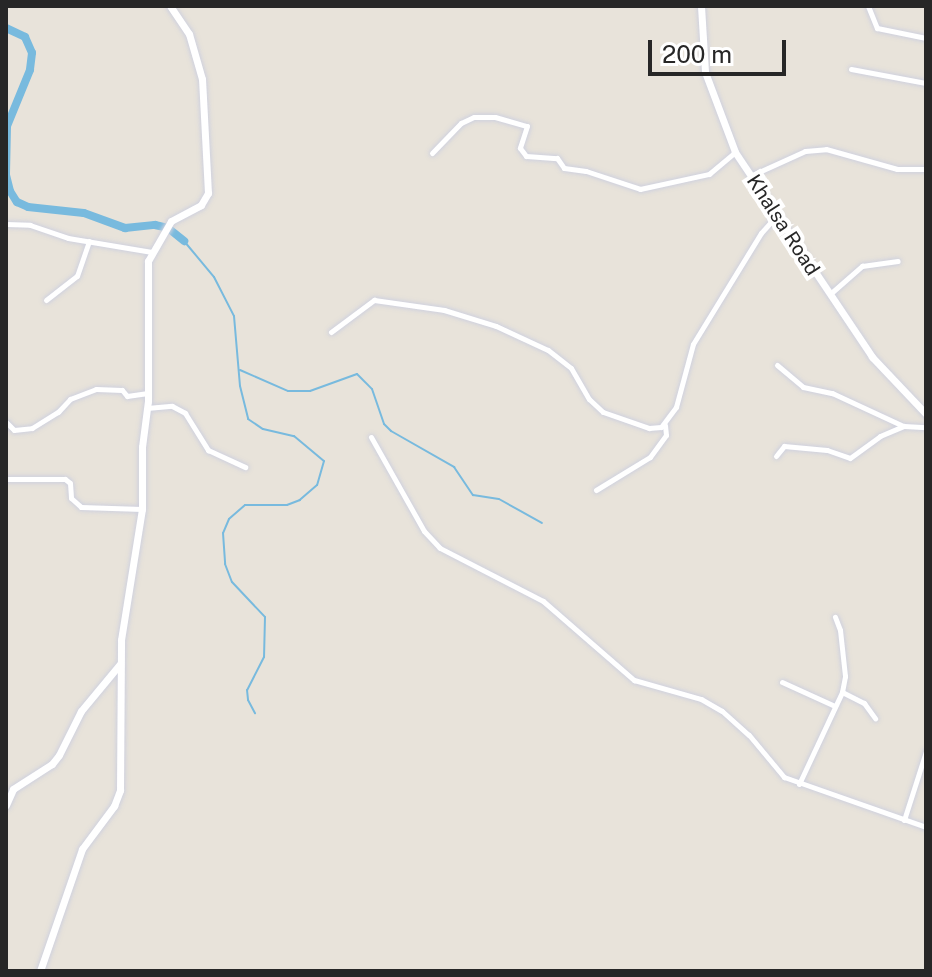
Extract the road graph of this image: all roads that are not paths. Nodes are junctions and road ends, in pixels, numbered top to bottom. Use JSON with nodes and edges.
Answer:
{"nodes":[{"id":1,"x":170,"y":6,"type":"edge"},
{"id":2,"x":701,"y":6,"type":"edge"},
{"id":3,"x":868,"y":6,"type":"edge"},
{"id":4,"x":926,"y":38,"type":"edge"},
{"id":5,"x":851,"y":69,"type":"dead end"},
{"id":6,"x":926,"y":83,"type":"edge"},
{"id":7,"x":735,"y":152,"type":"junction"},
{"id":8,"x":432,"y":153,"type":"dead end"},
{"id":9,"x":926,"y":169,"type":"edge"},
{"id":10,"x":750,"y":176,"type":"junction"},
{"id":11,"x":777,"y":215,"type":"junction"},
{"id":12,"x":6,"y":224,"type":"edge"},
{"id":13,"x":89,"y":241,"type":"junction"},
{"id":14,"x":152,"y":252,"type":"junction"},
{"id":15,"x":898,"y":261,"type":"dead end"},
{"id":16,"x":829,"y":295,"type":"junction"},
{"id":17,"x":46,"y":300,"type":"dead end"},
{"id":18,"x":331,"y":332,"type":"dead end"},
{"id":19,"x":777,"y":365,"type":"dead end"},
{"id":20,"x":148,"y":393,"type":"junction"},
{"id":21,"x":147,"y":408,"type":"junction"},
{"id":22,"x":926,"y":414,"type":"edge"},
{"id":23,"x":6,"y":422,"type":"edge"},
{"id":24,"x":665,"y":425,"type":"junction"},
{"id":25,"x":904,"y":426,"type":"junction"},
{"id":26,"x":926,"y":427,"type":"edge"},
{"id":27,"x":371,"y":437,"type":"dead end"},
{"id":28,"x":776,"y":456,"type":"dead end"},
{"id":29,"x":245,"y":467,"type":"dead end"},
{"id":30,"x":6,"y":479,"type":"edge"},
{"id":31,"x":596,"y":490,"type":"dead end"},
{"id":32,"x":142,"y":509,"type":"junction"},
{"id":33,"x":835,"y":617,"type":"dead end"},
{"id":34,"x":121,"y":663,"type":"junction"},
{"id":35,"x":782,"y":682,"type":"dead end"},
{"id":36,"x":842,"y":692,"type":"junction"},
{"id":37,"x":835,"y":706,"type":"junction"},
{"id":38,"x":875,"y":718,"type":"dead end"},
{"id":39,"x":926,"y":751,"type":"edge"},
{"id":40,"x":799,"y":784,"type":"junction"},
{"id":41,"x":6,"y":805,"type":"edge"},
{"id":42,"x":904,"y":820,"type":"junction"},
{"id":43,"x":926,"y":827,"type":"edge"},
{"id":44,"x":40,"y":971,"type":"edge"}],
"edges":[{"from":1,"to":14,"type":"street"},
{"from":2,"to":7,"type":"street","name":"Khalsa Road"},
{"from":3,"to":4,"type":"street"},
{"from":5,"to":6,"type":"street"},
{"from":7,"to":8,"type":"street"},
{"from":7,"to":10,"type":"street","name":"Khalsa Road"},
{"from":9,"to":10,"type":"street"},
{"from":10,"to":11,"type":"street","name":"Khalsa Road"},
{"from":11,"to":16,"type":"street","name":"Khalsa Road"},
{"from":11,"to":24,"type":"street"},
{"from":12,"to":13,"type":"street"},
{"from":13,"to":14,"type":"street"},
{"from":13,"to":17,"type":"street"},
{"from":14,"to":20,"type":"street"},
{"from":15,"to":16,"type":"street"},
{"from":16,"to":22,"type":"street","name":"Khalsa Road"},
{"from":18,"to":24,"type":"street"},
{"from":19,"to":25,"type":"street"},
{"from":20,"to":21,"type":"street"},
{"from":20,"to":23,"type":"street"},
{"from":21,"to":29,"type":"street"},
{"from":21,"to":32,"type":"street"},
{"from":24,"to":31,"type":"street"},
{"from":25,"to":26,"type":"street"},
{"from":25,"to":28,"type":"street"},
{"from":27,"to":40,"type":"street"},
{"from":30,"to":32,"type":"street"},
{"from":32,"to":34,"type":"street"},
{"from":33,"to":36,"type":"street"},
{"from":34,"to":41,"type":"street"},
{"from":34,"to":44,"type":"street"},
{"from":35,"to":37,"type":"street"},
{"from":36,"to":37,"type":"street"},
{"from":36,"to":38,"type":"street"},
{"from":37,"to":40,"type":"street"},
{"from":39,"to":42,"type":"street"},
{"from":40,"to":42,"type":"street"},
{"from":42,"to":43,"type":"street"}]}
